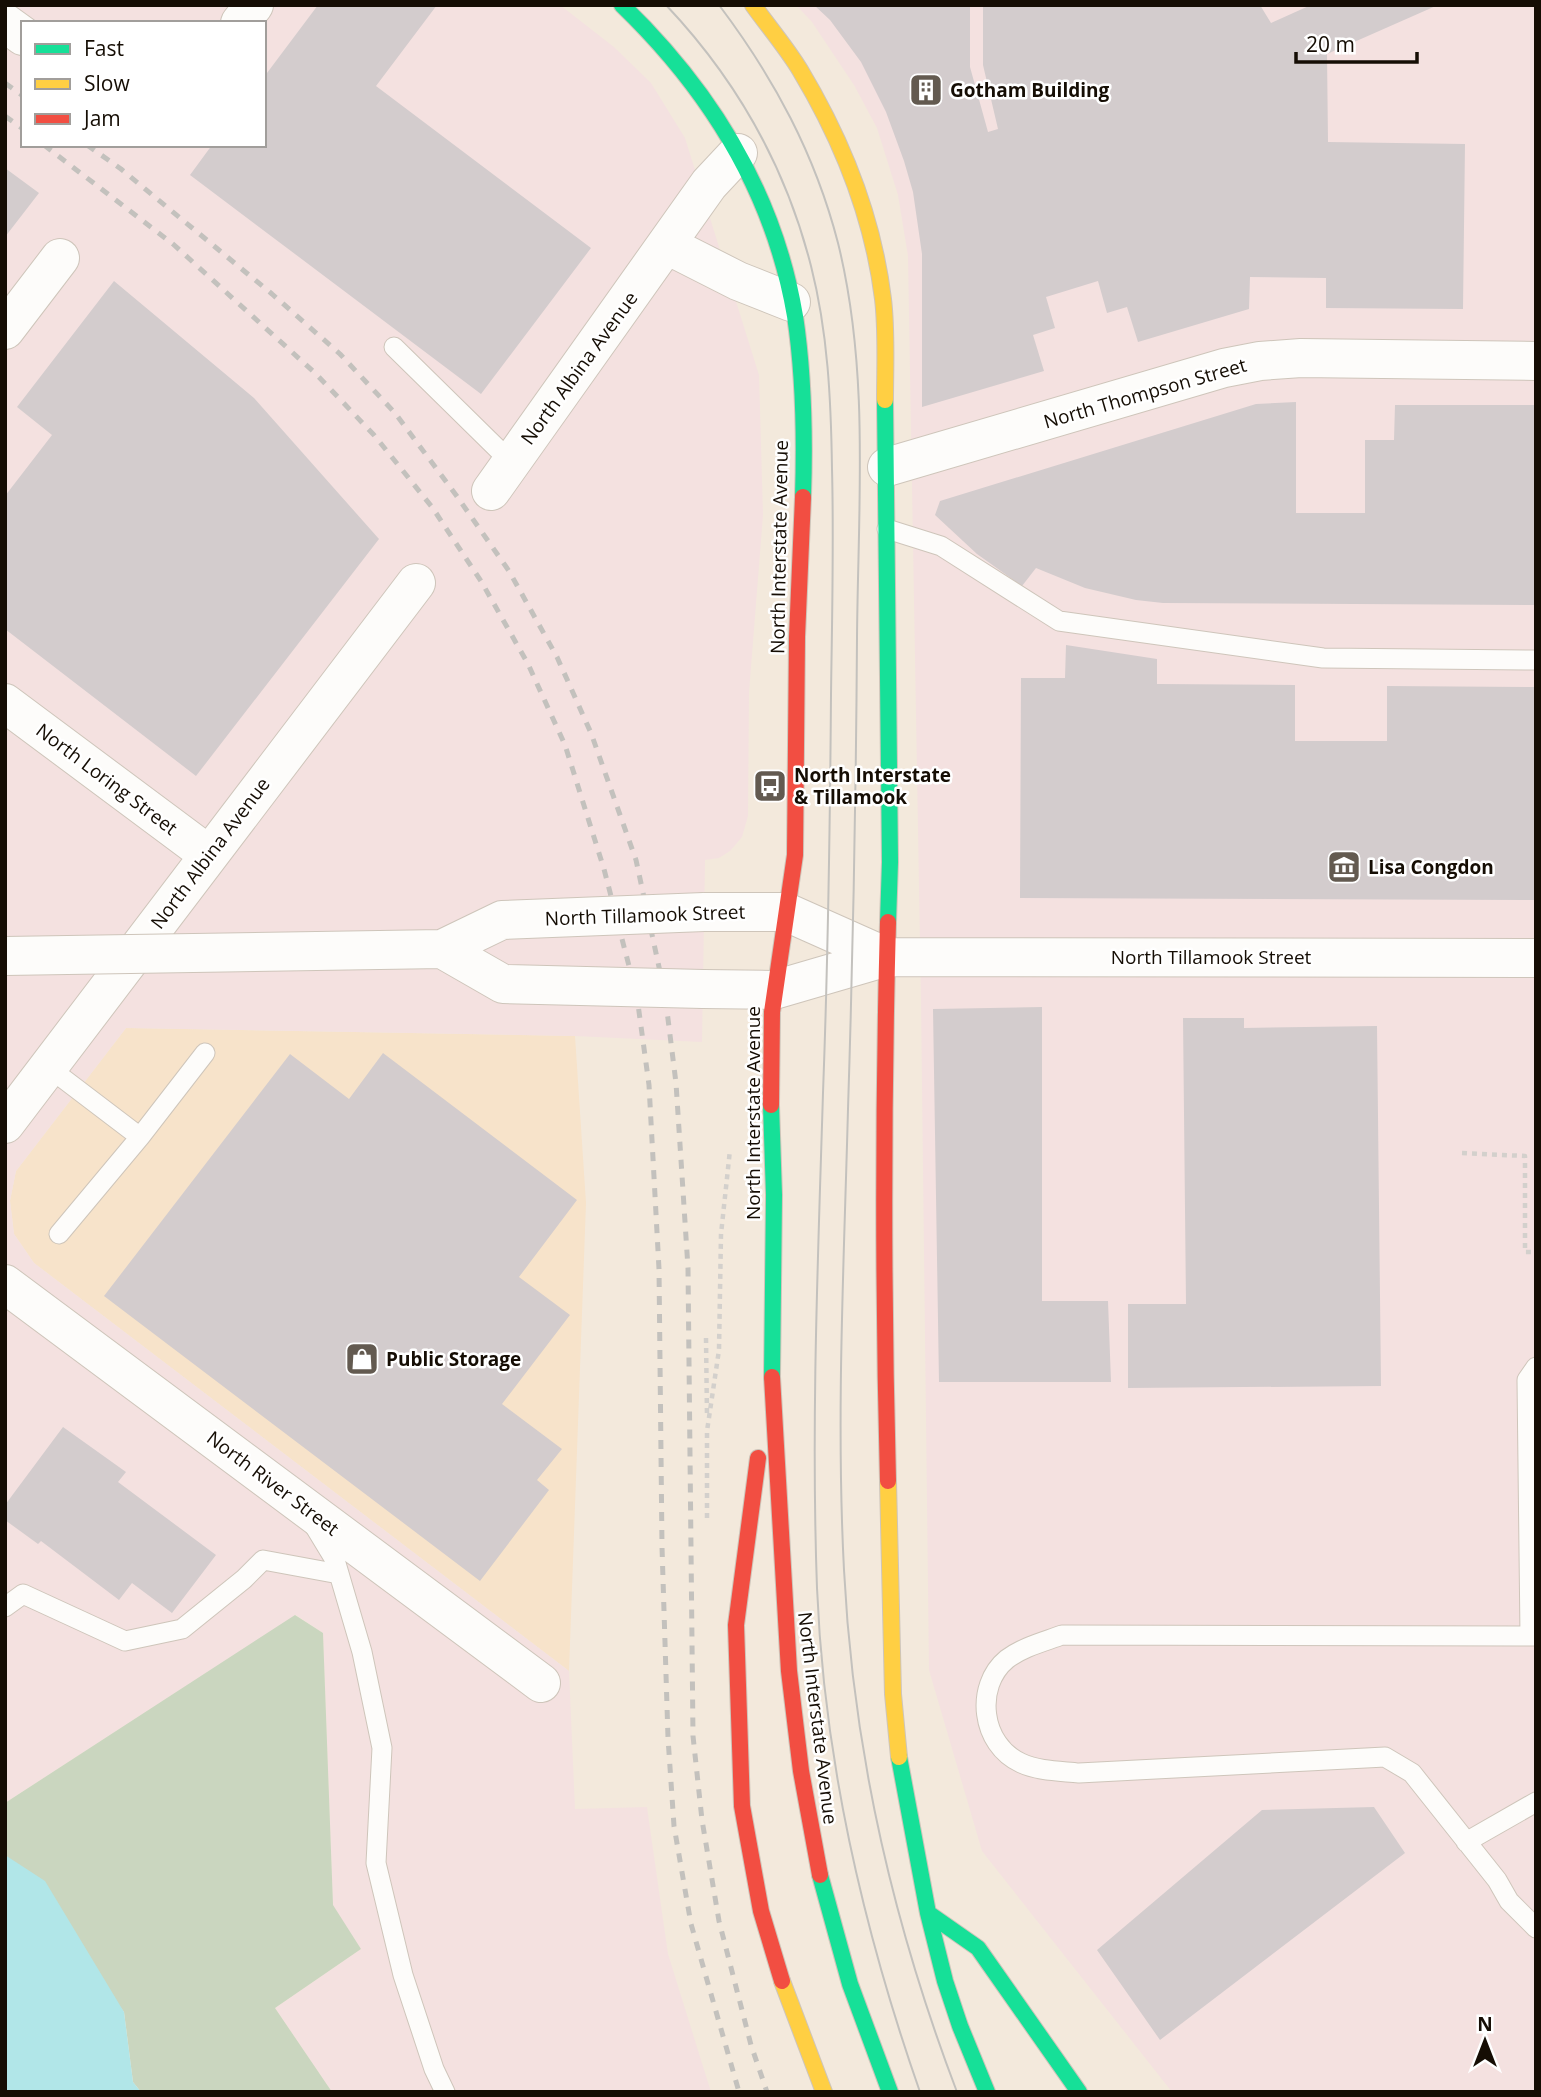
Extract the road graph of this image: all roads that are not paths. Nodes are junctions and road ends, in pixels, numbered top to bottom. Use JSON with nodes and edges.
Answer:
{"nodes":[{"id":1,"x":254,"y":5,"type":"edge"},
{"id":2,"x":622,"y":5,"type":"edge"},
{"id":3,"x":753,"y":5,"type":"edge"},
{"id":4,"x":242,"y":21,"type":"edge"},
{"id":5,"x":5,"y":23,"type":"edge"},
{"id":6,"x":21,"y":35,"type":"edge"},
{"id":7,"x":738,"y":153,"type":"junction"},
{"id":8,"x":667,"y":245,"type":"junction"},
{"id":9,"x":60,"y":258,"type":"dead end"},
{"id":10,"x":791,"y":302,"type":"junction"},
{"id":11,"x":5,"y":330,"type":"edge"},
{"id":12,"x":394,"y":347,"type":"dead end"},
{"id":13,"x":1536,"y":361,"type":"edge"},
{"id":14,"x":887,"y":467,"type":"junction"},
{"id":15,"x":501,"y":477,"type":"joint"},
{"id":16,"x":887,"y":529,"type":"junction"},
{"id":17,"x":416,"y":583,"type":"dead end"},
{"id":18,"x":1536,"y":660,"type":"edge"},
{"id":19,"x":5,"y":703,"type":"edge"},
{"id":20,"x":209,"y":855,"type":"junction"},
{"id":21,"x":786,"y":912,"type":"junction"},
{"id":22,"x":442,"y":948,"type":"junction"},
{"id":23,"x":5,"y":956,"type":"edge"},
{"id":24,"x":887,"y":957,"type":"junction"},
{"id":25,"x":1536,"y":958,"type":"edge"},
{"id":26,"x":774,"y":990,"type":"junction"},
{"id":27,"x":205,"y":1053,"type":"dead end"},
{"id":28,"x":48,"y":1067,"type":"junction"},
{"id":29,"x":5,"y":1124,"type":"edge"},
{"id":30,"x":140,"y":1137,"type":"junction"},
{"id":31,"x":59,"y":1234,"type":"dead end"},
{"id":32,"x":5,"y":1284,"type":"edge"},
{"id":33,"x":772,"y":1352,"type":"junction"},
{"id":34,"x":1536,"y":1367,"type":"edge"},
{"id":35,"x":301,"y":1503,"type":"junction"},
{"id":36,"x":339,"y":1574,"type":"junction"},
{"id":37,"x":5,"y":1607,"type":"edge"},
{"id":38,"x":1533,"y":1636,"type":"edge"},
{"id":39,"x":541,"y":1683,"type":"dead end"},
{"id":40,"x":1536,"y":1802,"type":"edge"},
{"id":41,"x":1466,"y":1842,"type":"junction"},
{"id":42,"x":928,"y":1913,"type":"junction"},
{"id":43,"x":1536,"y":1928,"type":"edge"},
{"id":44,"x":444,"y":2092,"type":"edge"},
{"id":45,"x":824,"y":2092,"type":"edge"},
{"id":46,"x":890,"y":2092,"type":"edge"},
{"id":47,"x":987,"y":2092,"type":"edge"},
{"id":48,"x":1079,"y":2092,"type":"edge"}],
"edges":[{"from":1,"to":4,"type":"street"},
{"from":2,"to":7,"type":"street","name":"North Interstate Avenue"},
{"from":3,"to":14,"type":"street"},
{"from":5,"to":6,"type":"street"},
{"from":7,"to":8,"type":"street","name":"North Albina Avenue"},
{"from":7,"to":10,"type":"street","name":"North Interstate Avenue"},
{"from":8,"to":10,"type":"street"},
{"from":8,"to":15,"type":"street","name":"North Albina Avenue"},
{"from":9,"to":11,"type":"street"},
{"from":10,"to":21,"type":"street","name":"North Interstate Avenue"},
{"from":12,"to":15,"type":"lane"},
{"from":13,"to":14,"type":"street","name":"North Thompson Street"},
{"from":14,"to":16,"type":"street"},
{"from":16,"to":18,"type":"lane"},
{"from":16,"to":24,"type":"street"},
{"from":17,"to":20,"type":"street","name":"North Albina Avenue"},
{"from":19,"to":20,"type":"street","name":"North Loring Street"},
{"from":20,"to":28,"type":"street","name":"North Albina Avenue"},
{"from":21,"to":22,"type":"street","name":"North Tillamook Street","bridge":true},
{"from":21,"to":24,"type":"street","name":"North Tillamook Street"},
{"from":21,"to":26,"type":"street","name":"North Interstate Avenue"},
{"from":22,"to":23,"type":"street","name":"North Tillamook Street","bridge":true},
{"from":22,"to":26,"type":"street","name":"North Tillamook Street","bridge":true},
{"from":24,"to":25,"type":"street","name":"North Tillamook Street"},
{"from":24,"to":26,"type":"street","name":"North Tillamook Street"},
{"from":24,"to":42,"type":"street"},
{"from":26,"to":33,"type":"street","name":"North Interstate Avenue"},
{"from":27,"to":30,"type":"lane"},
{"from":28,"to":29,"type":"street","name":"North Albina Avenue"},
{"from":28,"to":30,"type":"lane"},
{"from":30,"to":31,"type":"lane"},
{"from":32,"to":35,"type":"street","name":"North River Street"},
{"from":33,"to":45,"type":"street"},
{"from":33,"to":46,"type":"street","name":"North Interstate Avenue"},
{"from":34,"to":38,"type":"lane"},
{"from":35,"to":36,"type":"lane"},
{"from":35,"to":39,"type":"street","name":"North River Street"},
{"from":36,"to":37,"type":"lane"},
{"from":36,"to":44,"type":"lane"},
{"from":38,"to":41,"type":"lane"},
{"from":40,"to":41,"type":"lane"},
{"from":41,"to":43,"type":"lane"},
{"from":42,"to":47,"type":"street"},
{"from":42,"to":48,"type":"street"}]}
